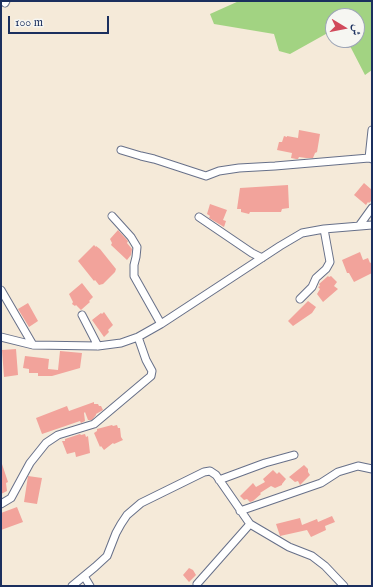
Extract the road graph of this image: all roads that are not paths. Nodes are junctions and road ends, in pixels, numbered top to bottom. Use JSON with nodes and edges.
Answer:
{"nodes":[{"id":1,"x":372,"y":130,"type":"edge"},
{"id":2,"x":120,"y":150,"type":"dead end"},
{"id":3,"x":370,"y":158,"type":"edge"},
{"id":4,"x":372,"y":208,"type":"edge"},
{"id":5,"x":112,"y":216,"type":"dead end"},
{"id":6,"x":199,"y":217,"type":"dead end"},
{"id":7,"x":372,"y":225,"type":"edge"},
{"id":8,"x":359,"y":226,"type":"junction"},
{"id":9,"x":324,"y":229,"type":"junction"},
{"id":10,"x":262,"y":258,"type":"junction"},
{"id":11,"x":1,"y":290,"type":"edge"},
{"id":12,"x":300,"y":299,"type":"dead end"},
{"id":13,"x":82,"y":315,"type":"dead end"},
{"id":14,"x":161,"y":324,"type":"junction"},
{"id":15,"x":1,"y":337,"type":"edge"},
{"id":16,"x":138,"y":337,"type":"junction"},
{"id":17,"x":33,"y":346,"type":"junction"},
{"id":18,"x":98,"y":346,"type":"junction"},
{"id":19,"x":294,"y":456,"type":"dead end"},
{"id":20,"x":372,"y":469,"type":"edge"},
{"id":21,"x":219,"y":480,"type":"junction"},
{"id":22,"x":1,"y":504,"type":"edge"},
{"id":23,"x":240,"y":511,"type":"junction"},
{"id":24,"x":250,"y":524,"type":"junction"},
{"id":25,"x":84,"y":576,"type":"junction"},
{"id":26,"x":197,"y":584,"type":"dead end"},
{"id":27,"x":72,"y":586,"type":"edge"},
{"id":28,"x":90,"y":586,"type":"edge"},
{"id":29,"x":344,"y":586,"type":"edge"}],
"edges":[{"from":1,"to":3,"type":"street"},
{"from":2,"to":3,"type":"street"},
{"from":4,"to":8,"type":"street"},
{"from":5,"to":14,"type":"street"},
{"from":6,"to":10,"type":"street"},
{"from":7,"to":8,"type":"street"},
{"from":8,"to":9,"type":"street"},
{"from":9,"to":10,"type":"street"},
{"from":9,"to":12,"type":"street"},
{"from":10,"to":14,"type":"street"},
{"from":11,"to":17,"type":"street"},
{"from":13,"to":18,"type":"street"},
{"from":14,"to":16,"type":"street"},
{"from":15,"to":17,"type":"street"},
{"from":16,"to":18,"type":"street"},
{"from":16,"to":22,"type":"street"},
{"from":17,"to":18,"type":"street"},
{"from":19,"to":21,"type":"street"},
{"from":20,"to":23,"type":"street"},
{"from":21,"to":23,"type":"street"},
{"from":21,"to":25,"type":"street"},
{"from":23,"to":24,"type":"street"},
{"from":24,"to":26,"type":"street"},
{"from":24,"to":29,"type":"street"},
{"from":25,"to":27,"type":"street"},
{"from":25,"to":28,"type":"street"}]}
